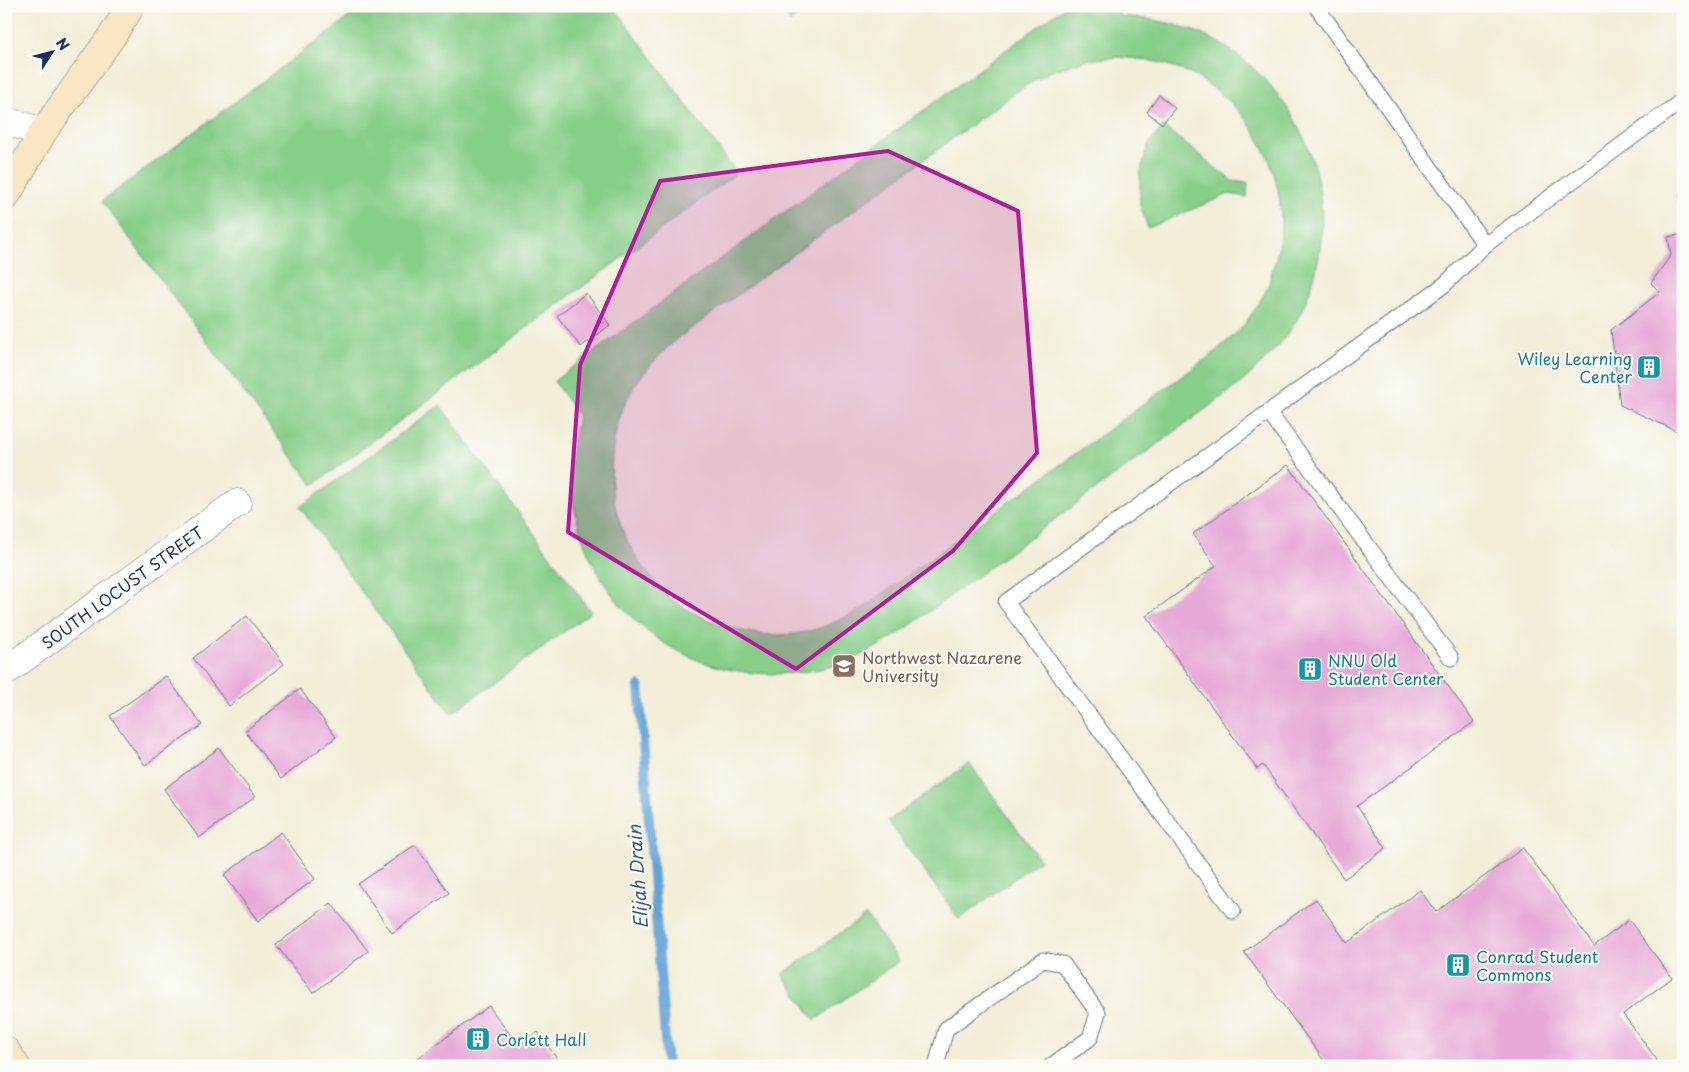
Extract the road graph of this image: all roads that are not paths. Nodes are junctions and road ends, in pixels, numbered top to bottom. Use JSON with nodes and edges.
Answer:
{"nodes":[{"id":1,"x":131,"y":6,"type":"edge"},
{"id":2,"x":1316,"y":6,"type":"edge"},
{"id":3,"x":1683,"y":100,"type":"edge"},
{"id":4,"x":6,"y":120,"type":"edge"},
{"id":5,"x":43,"y":132,"type":"junction"},
{"id":6,"x":6,"y":196,"type":"edge"},
{"id":7,"x":1485,"y":245,"type":"junction"},
{"id":8,"x":1269,"y":413,"type":"junction"},
{"id":9,"x":237,"y":503,"type":"dead end"},
{"id":10,"x":1451,"y":658,"type":"dead end"},
{"id":11,"x":6,"y":671,"type":"edge"},
{"id":12,"x":1233,"y":910,"type":"dead end"},
{"id":13,"x":6,"y":1052,"type":"edge"},
{"id":14,"x":16,"y":1066,"type":"edge"},
{"id":15,"x":936,"y":1066,"type":"edge"},
{"id":16,"x":1050,"y":1066,"type":"edge"}],
"edges":[{"from":1,"to":5,"type":"main road"},
{"from":2,"to":7,"type":"lane"},
{"from":3,"to":7,"type":"lane"},
{"from":4,"to":5,"type":"street"},
{"from":5,"to":6,"type":"main road"},
{"from":7,"to":8,"type":"lane"},
{"from":8,"to":10,"type":"lane"},
{"from":8,"to":12,"type":"lane"},
{"from":9,"to":11,"type":"street","name":"SOUTH LOCUST STREET"},
{"from":13,"to":14,"type":"main road"},
{"from":15,"to":16,"type":"lane"}]}
